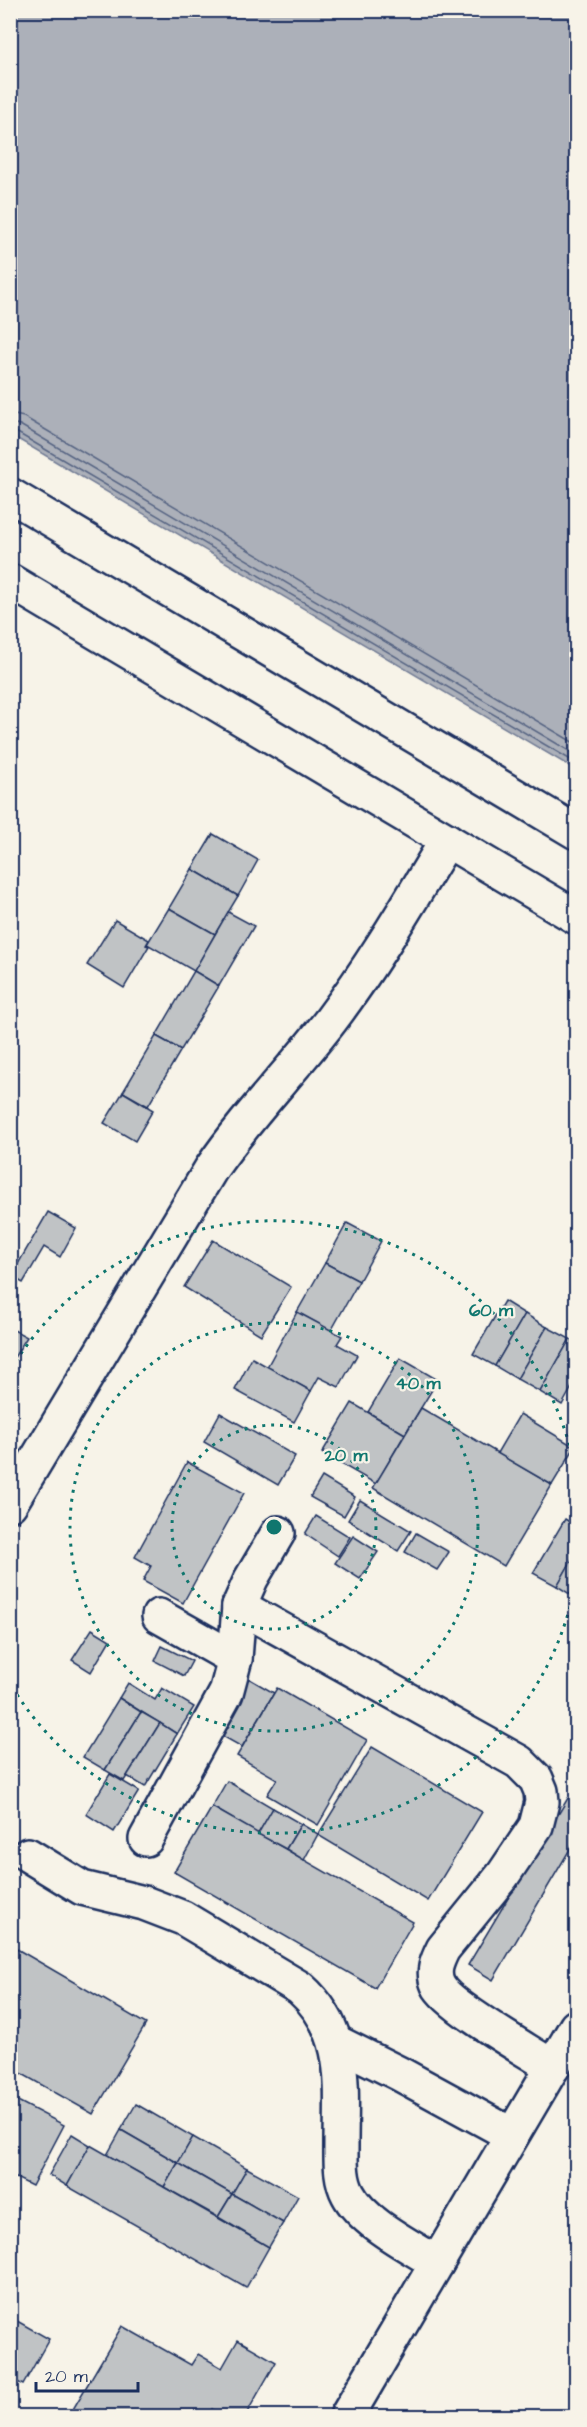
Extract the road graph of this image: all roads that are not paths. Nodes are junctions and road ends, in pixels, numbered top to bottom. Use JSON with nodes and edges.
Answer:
{"nodes":[{"id":1,"x":10,"y":495,"type":"edge"},
{"id":2,"x":10,"y":581,"type":"edge"},
{"id":3,"x":576,"y":832,"type":"edge"},
{"id":4,"x":447,"y":840,"type":"junction"},
{"id":5,"x":576,"y":917,"type":"edge"},
{"id":6,"x":10,"y":1503,"type":"edge"},
{"id":7,"x":278,"y":1533,"type":"dead end"},
{"id":8,"x":239,"y":1606,"type":"junction"},
{"id":9,"x":159,"y":1616,"type":"dead end"},
{"id":10,"x":235,"y":1659,"type":"junction"},
{"id":11,"x":146,"y":1839,"type":"dead end"},
{"id":12,"x":28,"y":1854,"type":"dead end"},
{"id":13,"x":576,"y":2027,"type":"edge"},
{"id":14,"x":336,"y":2042,"type":"junction"},
{"id":15,"x":553,"y":2067,"type":"junction"},
{"id":16,"x":512,"y":2135,"type":"junction"},
{"id":17,"x":437,"y":2263,"type":"junction"},
{"id":18,"x":347,"y":2416,"type":"edge"}],
"edges":[{"from":1,"to":3,"type":"street"},
{"from":2,"to":4,"type":"street"},
{"from":4,"to":5,"type":"street"},
{"from":4,"to":6,"type":"street"},
{"from":7,"to":8,"type":"street"},
{"from":8,"to":10,"type":"street"},
{"from":8,"to":15,"type":"street"},
{"from":9,"to":10,"type":"street"},
{"from":10,"to":11,"type":"street"},
{"from":12,"to":14,"type":"street"},
{"from":13,"to":15,"type":"street"},
{"from":14,"to":16,"type":"street"},
{"from":14,"to":17,"type":"street"},
{"from":15,"to":16,"type":"street"},
{"from":16,"to":17,"type":"street"},
{"from":17,"to":18,"type":"street"}]}
